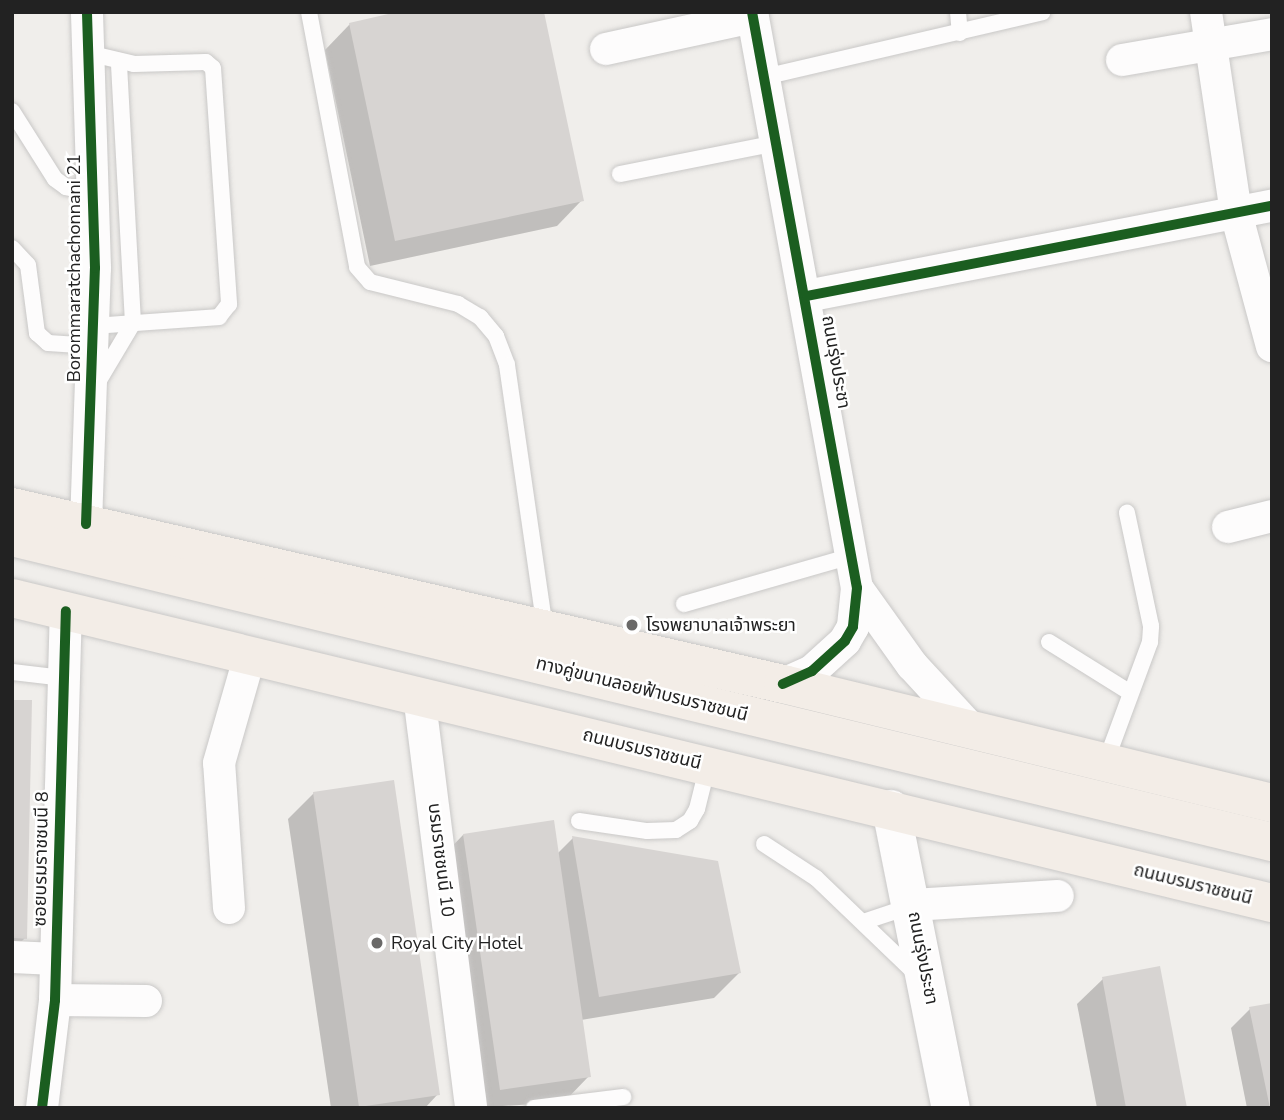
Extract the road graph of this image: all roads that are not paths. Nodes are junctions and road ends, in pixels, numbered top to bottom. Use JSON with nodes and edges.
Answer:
{"nodes":[{"id":1,"x":87,"y":12,"type":"edge"},
{"id":2,"x":309,"y":12,"type":"edge"},
{"id":3,"x":958,"y":12,"type":"edge"},
{"id":4,"x":1043,"y":12,"type":"edge"},
{"id":5,"x":1206,"y":12,"type":"edge"},
{"id":6,"x":753,"y":14,"type":"edge"},
{"id":7,"x":960,"y":33,"type":"junction"},
{"id":8,"x":1272,"y":34,"type":"edge"},
{"id":9,"x":1211,"y":45,"type":"junction"},
{"id":10,"x":606,"y":49,"type":"dead end"},
{"id":11,"x":88,"y":53,"type":"junction"},
{"id":12,"x":1122,"y":60,"type":"dead end"},
{"id":13,"x":119,"y":62,"type":"junction"},
{"id":14,"x":764,"y":77,"type":"junction"},
{"id":15,"x":12,"y":111,"type":"edge"},
{"id":16,"x":777,"y":143,"type":"junction"},
{"id":17,"x":620,"y":174,"type":"dead end"},
{"id":18,"x":92,"y":192,"type":"junction"},
{"id":19,"x":1272,"y":206,"type":"edge"},
{"id":20,"x":1236,"y":213,"type":"junction"},
{"id":21,"x":12,"y":248,"type":"edge"},
{"id":22,"x":807,"y":296,"type":"junction"},
{"id":23,"x":133,"y":323,"type":"junction"},
{"id":24,"x":94,"y":336,"type":"junction"},
{"id":25,"x":1272,"y":346,"type":"edge"},
{"id":26,"x":92,"y":390,"type":"junction"},
{"id":27,"x":12,"y":507,"type":"edge"},
{"id":28,"x":1127,"y":513,"type":"dead end"},
{"id":29,"x":1272,"y":516,"type":"edge"},
{"id":30,"x":86,"y":524,"type":"junction"},
{"id":31,"x":1227,"y":527,"type":"dead end"},
{"id":32,"x":12,"y":537,"type":"edge"},
{"id":33,"x":851,"y":556,"type":"junction"},
{"id":34,"x":12,"y":573,"type":"edge"},
{"id":35,"x":857,"y":588,"type":"junction"},
{"id":36,"x":12,"y":598,"type":"edge"},
{"id":37,"x":684,"y":604,"type":"dead end"},
{"id":38,"x":66,"y":611,"type":"junction"},
{"id":39,"x":546,"y":633,"type":"junction"},
{"id":40,"x":1049,"y":642,"type":"dead end"},
{"id":41,"x":250,"y":655,"type":"junction"},
{"id":42,"x":12,"y":672,"type":"edge"},
{"id":43,"x":63,"y":678,"type":"junction"},
{"id":44,"x":783,"y":684,"type":"junction"},
{"id":45,"x":1129,"y":691,"type":"junction"},
{"id":46,"x":419,"y":695,"type":"junction"},
{"id":47,"x":973,"y":731,"type":"junction"},
{"id":48,"x":1106,"y":761,"type":"junction"},
{"id":49,"x":708,"y":765,"type":"junction"},
{"id":50,"x":1272,"y":803,"type":"edge"},
{"id":51,"x":891,"y":810,"type":"junction"},
{"id":52,"x":579,"y":821,"type":"dead end"},
{"id":53,"x":1272,"y":842,"type":"edge"},
{"id":54,"x":764,"y":844,"type":"dead end"},
{"id":55,"x":1272,"y":876,"type":"edge"},
{"id":56,"x":1058,"y":896,"type":"dead end"},
{"id":57,"x":1272,"y":903,"type":"edge"},
{"id":58,"x":913,"y":905,"type":"junction"},
{"id":59,"x":229,"y":908,"type":"dead end"},
{"id":60,"x":863,"y":922,"type":"junction"},
{"id":61,"x":12,"y":957,"type":"edge"},
{"id":62,"x":56,"y":959,"type":"junction"},
{"id":63,"x":930,"y":987,"type":"junction"},
{"id":64,"x":55,"y":1000,"type":"junction"},
{"id":65,"x":146,"y":1001,"type":"dead end"},
{"id":66,"x":623,"y":1097,"type":"dead end"},
{"id":67,"x":42,"y":1108,"type":"edge"},
{"id":68,"x":471,"y":1108,"type":"edge"},
{"id":69,"x":534,"y":1108,"type":"edge"},
{"id":70,"x":951,"y":1108,"type":"edge"}],
"edges":[{"from":1,"to":11,"type":"street","name":"Borommaratchachonnani 21"},
{"from":2,"to":39,"type":"lane"},
{"from":3,"to":7,"type":"lane"},
{"from":4,"to":7,"type":"lane"},
{"from":5,"to":9,"type":"street"},
{"from":6,"to":10,"type":"street"},
{"from":6,"to":14,"type":"street","name":"ถนนรุ่งประชา"},
{"from":7,"to":14,"type":"lane"},
{"from":8,"to":9,"type":"street"},
{"from":9,"to":12,"type":"street"},
{"from":9,"to":20,"type":"street"},
{"from":11,"to":13,"type":"lane"},
{"from":11,"to":18,"type":"street","name":"Borommaratchachonnani 21"},
{"from":13,"to":23,"type":"lane"},
{"from":13,"to":23,"type":"lane"},
{"from":14,"to":16,"type":"street","name":"ถนนรุ่งประชา"},
{"from":15,"to":18,"type":"lane"},
{"from":16,"to":17,"type":"lane"},
{"from":16,"to":22,"type":"street","name":"ถนนรุ่งประชา"},
{"from":18,"to":24,"type":"street","name":"Borommaratchachonnani 21"},
{"from":19,"to":20,"type":"street"},
{"from":20,"to":22,"type":"street"},
{"from":20,"to":25,"type":"street"},
{"from":21,"to":24,"type":"lane"},
{"from":22,"to":33,"type":"street","name":"ถนนรุ่งประชา"},
{"from":23,"to":24,"type":"lane"},
{"from":23,"to":26,"type":"lane"},
{"from":24,"to":26,"type":"street","name":"Borommaratchachonnani 21"},
{"from":26,"to":30,"type":"street","name":"Borommaratchachonnani 21"},
{"from":27,"to":30,"type":"main road"},
{"from":28,"to":45,"type":"lane"},
{"from":29,"to":31,"type":"street"},
{"from":30,"to":39,"type":"main road"},
{"from":32,"to":53,"type":"main road","name":"ทางคู่ขนานลอยฟ้าบรมราชชนนี"},
{"from":33,"to":35,"type":"street","name":"ถนนรุ่งประชา"},
{"from":33,"to":37,"type":"lane"},
{"from":34,"to":55,"type":"main road","name":"ทางคู่ขนานลอยฟ้าบรมราชชนนี"},
{"from":35,"to":44,"type":"street","name":"ถนนรุ่งประชา"},
{"from":35,"to":47,"type":"street","name":"ถนนรุ่งประชา"},
{"from":36,"to":38,"type":"main road","name":"ถนนบรมราชชนนี"},
{"from":38,"to":41,"type":"main road","name":"ถนนบรมราชชนนี"},
{"from":38,"to":43,"type":"street","name":"ซอยบรมราชชนนี 8"},
{"from":39,"to":44,"type":"main road"},
{"from":40,"to":45,"type":"lane"},
{"from":41,"to":46,"type":"main road","name":"ถนนบรมราชชนนี"},
{"from":41,"to":59,"type":"street"},
{"from":42,"to":43,"type":"lane"},
{"from":43,"to":62,"type":"street","name":"ซอยบรมราชชนนี 8"},
{"from":44,"to":47,"type":"main road"},
{"from":45,"to":48,"type":"lane"},
{"from":46,"to":49,"type":"main road","name":"ถนนบรมราชชนนี"},
{"from":46,"to":68,"type":"street","name":"บรมราชชนนี 10"},
{"from":47,"to":48,"type":"main road"},
{"from":48,"to":50,"type":"main road"},
{"from":49,"to":51,"type":"main road","name":"ถนนบรมราชชนนี"},
{"from":49,"to":52,"type":"lane"},
{"from":51,"to":57,"type":"main road","name":"ถนนบรมราชชนนี"},
{"from":51,"to":58,"type":"street","name":"ถนนรุ่งประชา"},
{"from":54,"to":60,"type":"lane"},
{"from":56,"to":58,"type":"street"},
{"from":58,"to":60,"type":"lane"},
{"from":58,"to":63,"type":"street","name":"ถนนรุ่งประชา"},
{"from":60,"to":63,"type":"lane"},
{"from":61,"to":62,"type":"street"},
{"from":62,"to":64,"type":"street","name":"ซอยบรมราชชนนี 8"},
{"from":63,"to":70,"type":"street","name":"ถนนรุ่งประชา"},
{"from":64,"to":65,"type":"street"},
{"from":64,"to":67,"type":"street","name":"ซอยบรมราชชนนี 8"},
{"from":66,"to":69,"type":"lane"}]}
